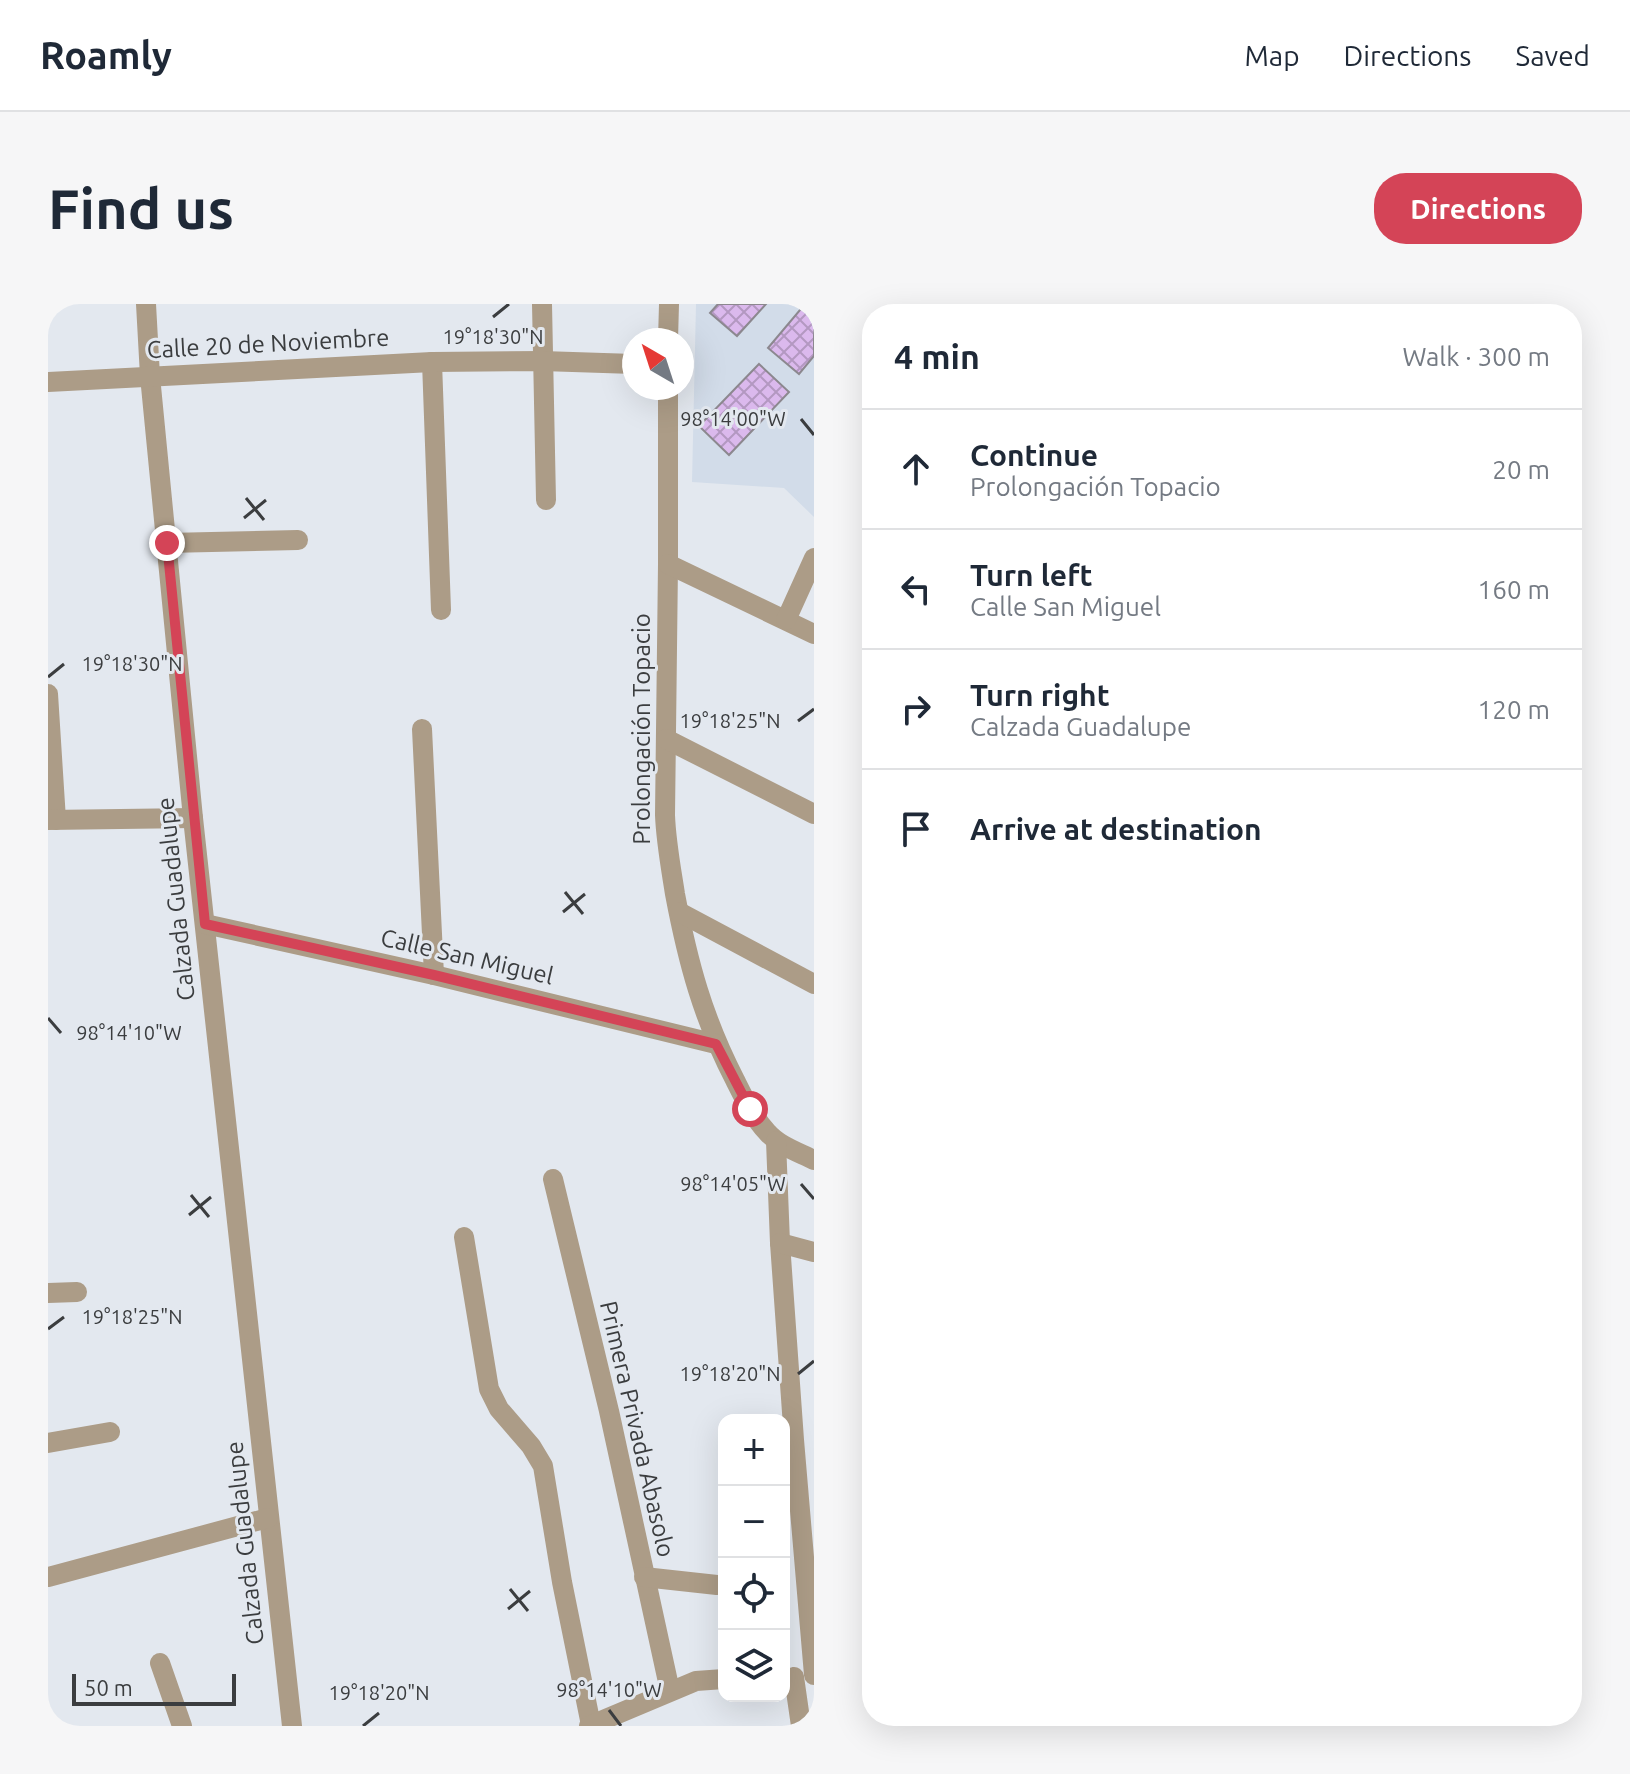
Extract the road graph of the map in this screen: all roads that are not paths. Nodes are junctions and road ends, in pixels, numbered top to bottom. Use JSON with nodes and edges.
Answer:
{"nodes":[{"id":1,"x":146,"y":304,"type":"edge"},
{"id":2,"x":542,"y":304,"type":"edge"},
{"id":3,"x":669,"y":304,"type":"edge"},
{"id":4,"x":668,"y":328,"type":"edge"},
{"id":5,"x":542,"y":361,"type":"junction"},
{"id":6,"x":432,"y":362,"type":"junction"},
{"id":7,"x":622,"y":364,"type":"edge"},
{"id":8,"x":150,"y":376,"type":"junction"},
{"id":9,"x":48,"y":382,"type":"edge"},
{"id":10,"x":668,"y":400,"type":"edge"},
{"id":11,"x":546,"y":500,"type":"dead end"},
{"id":12,"x":298,"y":540,"type":"dead end"},
{"id":13,"x":167,"y":543,"type":"junction"},
{"id":14,"x":814,"y":558,"type":"edge"},
{"id":15,"x":668,"y":564,"type":"junction"},
{"id":16,"x":441,"y":610,"type":"dead end"},
{"id":17,"x":786,"y":620,"type":"junction"},
{"id":18,"x":814,"y":634,"type":"edge"},
{"id":19,"x":48,"y":694,"type":"edge"},
{"id":20,"x":422,"y":729,"type":"dead end"},
{"id":21,"x":666,"y":739,"type":"junction"},
{"id":22,"x":814,"y":814,"type":"edge"},
{"id":23,"x":193,"y":818,"type":"junction"},
{"id":24,"x":52,"y":820,"type":"edge"},
{"id":25,"x":679,"y":912,"type":"junction"},
{"id":26,"x":205,"y":924,"type":"junction"},
{"id":27,"x":434,"y":975,"type":"junction"},
{"id":28,"x":814,"y":984,"type":"edge"},
{"id":29,"x":716,"y":1044,"type":"junction"},
{"id":30,"x":776,"y":1141,"type":"junction"},
{"id":31,"x":814,"y":1160,"type":"edge"},
{"id":32,"x":553,"y":1179,"type":"dead end"},
{"id":33,"x":464,"y":1237,"type":"dead end"},
{"id":34,"x":780,"y":1243,"type":"junction"},
{"id":35,"x":814,"y":1252,"type":"edge"},
{"id":36,"x":77,"y":1292,"type":"dead end"},
{"id":37,"x":48,"y":1293,"type":"edge"},
{"id":38,"x":110,"y":1432,"type":"dead end"},
{"id":39,"x":804,"y":1440,"type":"edge"},
{"id":40,"x":48,"y":1443,"type":"edge"},
{"id":41,"x":268,"y":1518,"type":"junction"},
{"id":42,"x":48,"y":1577,"type":"edge"},
{"id":43,"x":644,"y":1577,"type":"junction"},
{"id":44,"x":717,"y":1585,"type":"dead end"},
{"id":45,"x":160,"y":1663,"type":"dead end"},
{"id":46,"x":802,"y":1676,"type":"edge"},
{"id":47,"x":718,"y":1679,"type":"edge"},
{"id":48,"x":670,"y":1691,"type":"junction"},
{"id":49,"x":182,"y":1726,"type":"edge"},
{"id":50,"x":292,"y":1726,"type":"edge"},
{"id":51,"x":590,"y":1726,"type":"edge"},
{"id":52,"x":801,"y":1726,"type":"edge"}],
"edges":[{"from":1,"to":8,"type":"street","name":"Calzada Guadalupe"},
{"from":2,"to":5,"type":"street"},
{"from":3,"to":4,"type":"street"},
{"from":5,"to":6,"type":"street","name":"Calle 20 de Noviembre"},
{"from":5,"to":7,"type":"street","name":"Calle 20 de Noviembre"},
{"from":5,"to":11,"type":"street"},
{"from":6,"to":8,"type":"street","name":"Calle 20 de Noviembre"},
{"from":6,"to":16,"type":"street"},
{"from":8,"to":9,"type":"street","name":"Calle 20 de Noviembre"},
{"from":8,"to":13,"type":"street","name":"Calzada Guadalupe"},
{"from":10,"to":15,"type":"street","name":"Prolongación Topacio"},
{"from":12,"to":13,"type":"street"},
{"from":13,"to":23,"type":"street","name":"Calzada Guadalupe"},
{"from":14,"to":17,"type":"street"},
{"from":15,"to":17,"type":"street"},
{"from":15,"to":21,"type":"street","name":"Prolongación Topacio"},
{"from":17,"to":18,"type":"street"},
{"from":19,"to":24,"type":"street"},
{"from":20,"to":27,"type":"street"},
{"from":21,"to":22,"type":"street"},
{"from":21,"to":25,"type":"street","name":"Prolongación Topacio"},
{"from":23,"to":24,"type":"street"},
{"from":23,"to":26,"type":"street","name":"Calzada Guadalupe"},
{"from":25,"to":28,"type":"street"},
{"from":25,"to":29,"type":"street","name":"Prolongación Topacio"},
{"from":26,"to":27,"type":"street","name":"Calle San Miguel"},
{"from":26,"to":41,"type":"street","name":"Calzada Guadalupe"},
{"from":27,"to":29,"type":"street","name":"Calle San Miguel"},
{"from":29,"to":30,"type":"street","name":"Prolongación Topacio"},
{"from":30,"to":31,"type":"street","name":"Prolongación Topacio"},
{"from":30,"to":34,"type":"street"},
{"from":32,"to":43,"type":"street","name":"Primera Privada Abasolo"},
{"from":33,"to":51,"type":"street"},
{"from":34,"to":35,"type":"street"},
{"from":34,"to":39,"type":"street"},
{"from":36,"to":37,"type":"street"},
{"from":38,"to":40,"type":"street"},
{"from":39,"to":46,"type":"street"},
{"from":41,"to":42,"type":"street"},
{"from":41,"to":50,"type":"street","name":"Calzada Guadalupe"},
{"from":43,"to":44,"type":"street"},
{"from":43,"to":48,"type":"street","name":"Primera Privada Abasolo"},
{"from":45,"to":49,"type":"street"},
{"from":46,"to":52,"type":"street"},
{"from":47,"to":48,"type":"street"},
{"from":48,"to":51,"type":"street"}]}
